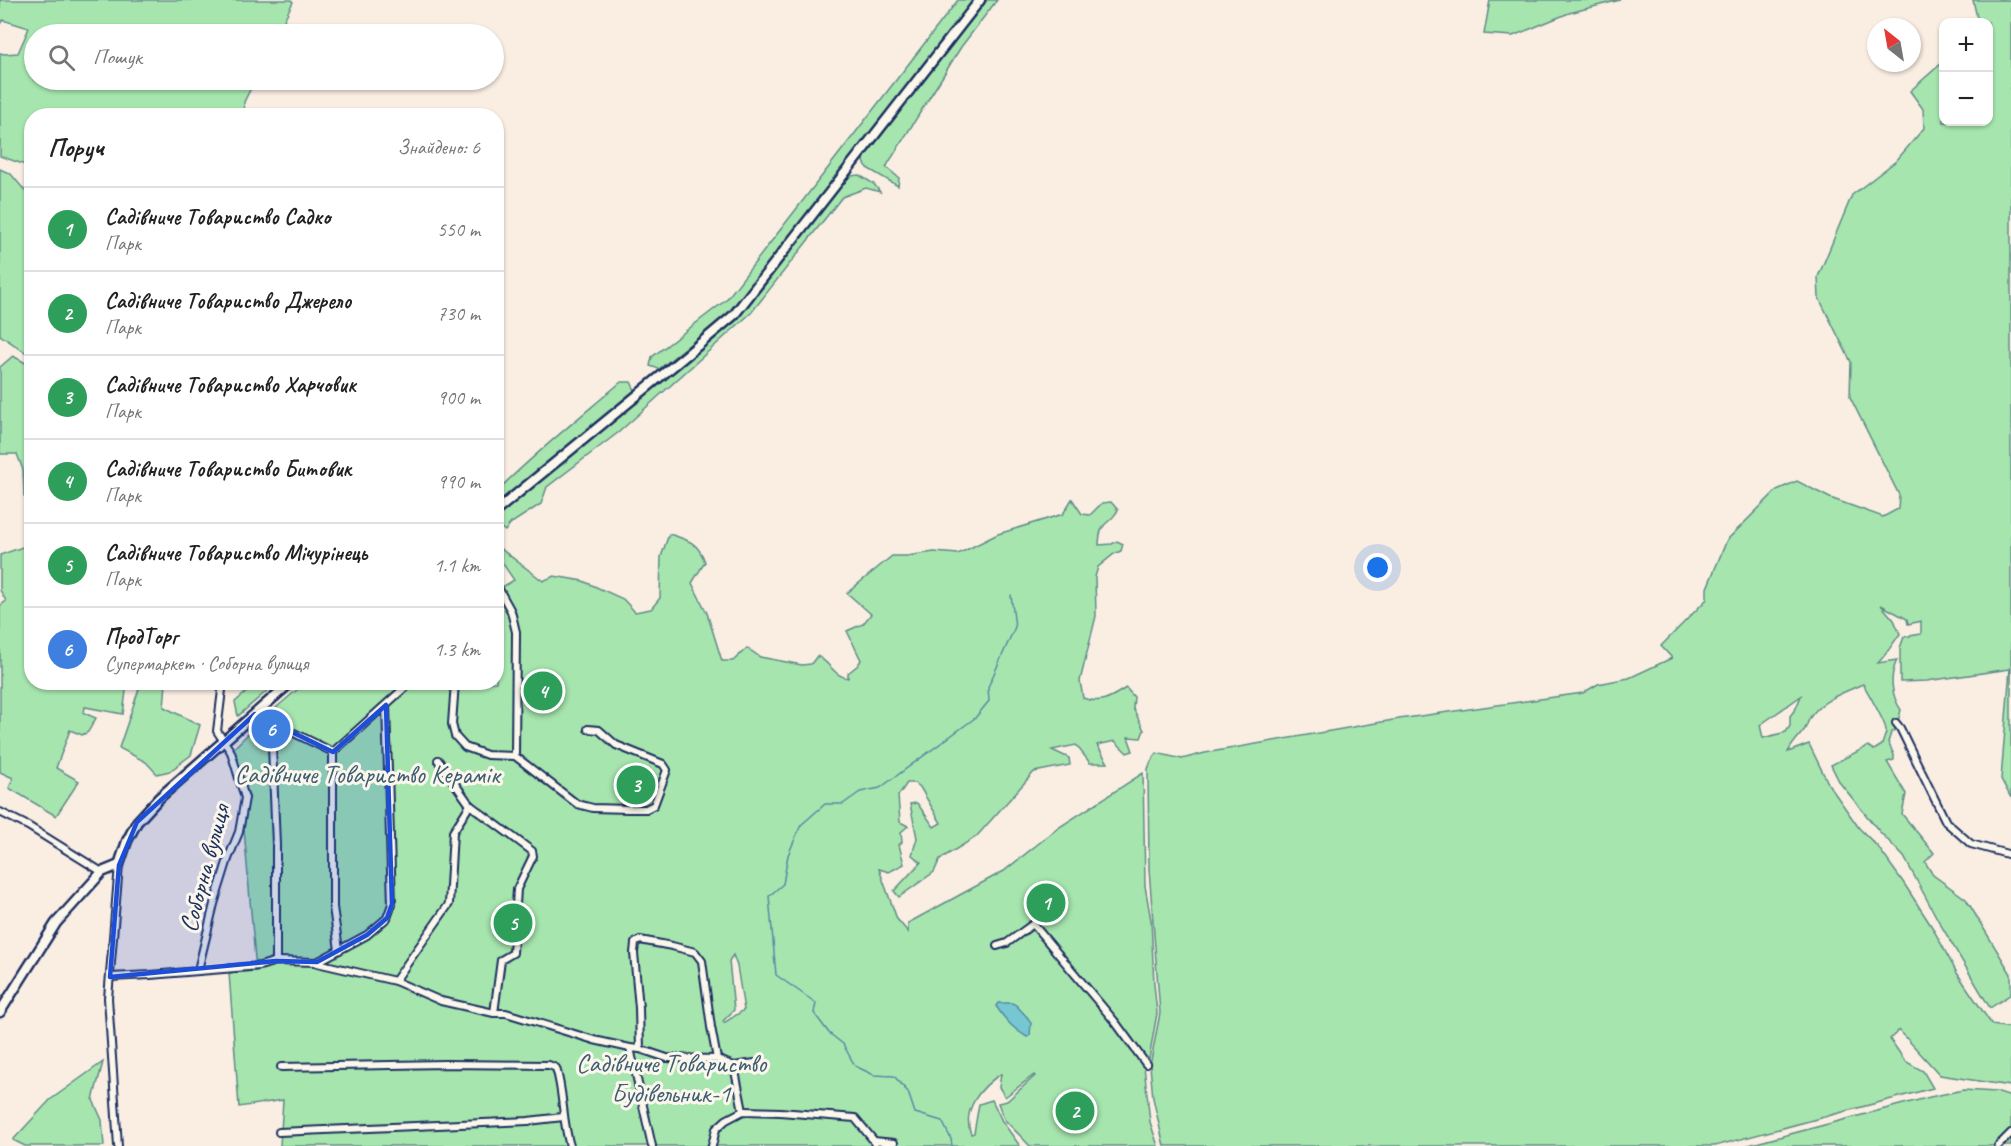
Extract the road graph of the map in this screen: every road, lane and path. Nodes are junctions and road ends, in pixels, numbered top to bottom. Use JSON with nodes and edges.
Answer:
{"nodes":[{"id":1,"x":980,"y":0,"type":"edge"},
{"id":2,"x":504,"y":504,"type":"edge"},
{"id":3,"x":504,"y":598,"type":"edge"},
{"id":4,"x":222,"y":690,"type":"edge"},
{"id":5,"x":282,"y":690,"type":"edge"},
{"id":6,"x":402,"y":690,"type":"edge"},
{"id":7,"x":454,"y":690,"type":"edge"},
{"id":8,"x":386,"y":705,"type":"junction"},
{"id":9,"x":255,"y":714,"type":"junction"},
{"id":10,"x":267,"y":719,"type":"junction"},
{"id":11,"x":1896,"y":723,"type":"dead end"},
{"id":12,"x":588,"y":729,"type":"dead end"},
{"id":13,"x":222,"y":741,"type":"junction"},
{"id":14,"x":333,"y":752,"type":"junction"},
{"id":15,"x":515,"y":756,"type":"junction"},
{"id":16,"x":438,"y":760,"type":"dead end"},
{"id":17,"x":470,"y":805,"type":"junction"},
{"id":18,"x":0,"y":812,"type":"edge"},
{"id":19,"x":2011,"y":855,"type":"edge"},
{"id":20,"x":119,"y":865,"type":"junction"},
{"id":21,"x":102,"y":872,"type":"junction"},
{"id":22,"x":997,"y":946,"type":"dead end"},
{"id":23,"x":339,"y":950,"type":"junction"},
{"id":24,"x":276,"y":961,"type":"junction"},
{"id":25,"x":317,"y":962,"type":"junction"},
{"id":26,"x":198,"y":970,"type":"junction"},
{"id":27,"x":110,"y":976,"type":"junction"},
{"id":28,"x":395,"y":981,"type":"junction"},
{"id":29,"x":0,"y":1012,"type":"edge"},
{"id":30,"x":494,"y":1013,"type":"junction"},
{"id":31,"x":630,"y":1048,"type":"junction"},
{"id":32,"x":640,"y":1049,"type":"junction"},
{"id":33,"x":717,"y":1059,"type":"junction"},
{"id":34,"x":755,"y":1063,"type":"dead end"},
{"id":35,"x":1146,"y":1064,"type":"dead end"},
{"id":36,"x":734,"y":1066,"type":"junction"},
{"id":37,"x":281,"y":1067,"type":"dead end"},
{"id":38,"x":743,"y":1111,"type":"junction"},
{"id":39,"x":563,"y":1117,"type":"junction"},
{"id":40,"x":279,"y":1132,"type":"dead end"},
{"id":41,"x":2011,"y":1133,"type":"edge"},
{"id":42,"x":894,"y":1143,"type":"dead end"},
{"id":43,"x":875,"y":1144,"type":"edge"},
{"id":44,"x":118,"y":1146,"type":"edge"},
{"id":45,"x":570,"y":1146,"type":"edge"},
{"id":46,"x":652,"y":1146,"type":"edge"},
{"id":47,"x":712,"y":1146,"type":"edge"},
{"id":48,"x":1998,"y":1146,"type":"edge"}],
"edges":[{"from":1,"to":2,"type":"main road"},
{"from":3,"to":15,"type":"street"},
{"from":4,"to":13,"type":"street"},
{"from":5,"to":9,"type":"main road"},
{"from":6,"to":8,"type":"street"},
{"from":7,"to":15,"type":"street"},
{"from":8,"to":14,"type":"street"},
{"from":8,"to":23,"type":"street"},
{"from":9,"to":10,"type":"street"},
{"from":9,"to":13,"type":"main road"},
{"from":10,"to":14,"type":"street"},
{"from":10,"to":24,"type":"street"},
{"from":11,"to":19,"type":"street"},
{"from":12,"to":15,"type":"street"},
{"from":13,"to":20,"type":"main road","name":"Соборна вулиця"},
{"from":13,"to":26,"type":"street","name":"Соборна вулиця"},
{"from":14,"to":23,"type":"street"},
{"from":16,"to":17,"type":"street"},
{"from":17,"to":28,"type":"street"},
{"from":17,"to":30,"type":"street"},
{"from":18,"to":21,"type":"street"},
{"from":20,"to":21,"type":"main road"},
{"from":20,"to":27,"type":"street"},
{"from":21,"to":29,"type":"main road"},
{"from":22,"to":35,"type":"street"},
{"from":23,"to":25,"type":"street"},
{"from":24,"to":25,"type":"street"},
{"from":24,"to":26,"type":"street"},
{"from":25,"to":28,"type":"street"},
{"from":26,"to":27,"type":"street"},
{"from":27,"to":44,"type":"street"},
{"from":28,"to":30,"type":"street"},
{"from":30,"to":31,"type":"street"},
{"from":31,"to":32,"type":"street"},
{"from":31,"to":46,"type":"street"},
{"from":32,"to":33,"type":"street"},
{"from":32,"to":33,"type":"street"},
{"from":33,"to":36,"type":"street"},
{"from":34,"to":36,"type":"street"},
{"from":36,"to":38,"type":"street"},
{"from":37,"to":39,"type":"street"},
{"from":38,"to":43,"type":"street"},
{"from":38,"to":47,"type":"street"},
{"from":39,"to":40,"type":"street"},
{"from":39,"to":45,"type":"street"},
{"from":41,"to":48,"type":"street"},
{"from":42,"to":43,"type":"street"}]}
